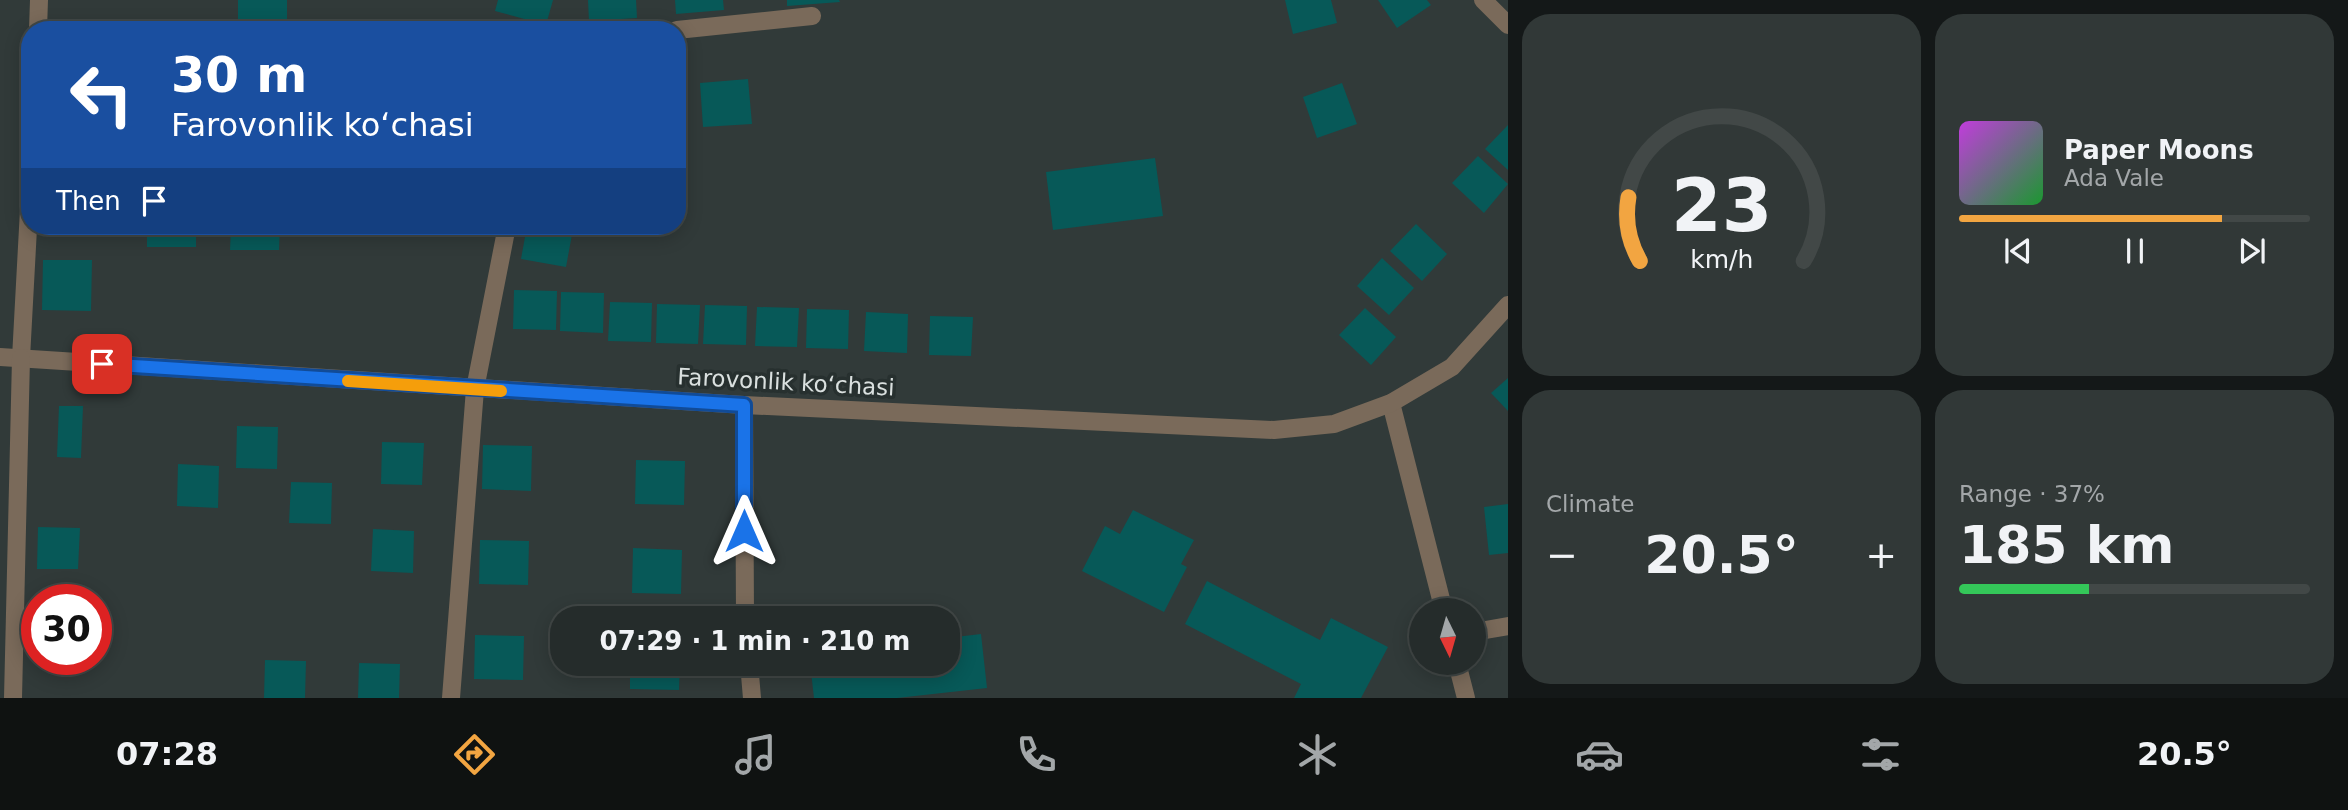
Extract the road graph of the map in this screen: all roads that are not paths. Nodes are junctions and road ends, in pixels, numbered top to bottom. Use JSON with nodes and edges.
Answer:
{"nodes":[{"id":1,"x":39,"y":0,"type":"edge"},
{"id":2,"x":1483,"y":0,"type":"edge"},
{"id":3,"x":812,"y":16,"type":"dead end"},
{"id":4,"x":38,"y":21,"type":"edge"},
{"id":5,"x":1508,"y":25,"type":"edge"},
{"id":6,"x":686,"y":29,"type":"edge"},
{"id":7,"x":28,"y":235,"type":"edge"},
{"id":8,"x":505,"y":235,"type":"edge"},
{"id":9,"x":1508,"y":305,"type":"edge"},
{"id":10,"x":0,"y":357,"type":"edge"},
{"id":11,"x":21,"y":358,"type":"junction"},
{"id":12,"x":475,"y":389,"type":"junction"},
{"id":13,"x":1391,"y":403,"type":"junction"},
{"id":14,"x":744,"y":405,"type":"junction"},
{"id":15,"x":1441,"y":598,"type":"edge"},
{"id":16,"x":746,"y":606,"type":"edge"},
{"id":17,"x":1508,"y":626,"type":"edge"},
{"id":18,"x":1486,"y":630,"type":"edge"},
{"id":19,"x":750,"y":676,"type":"edge"},
{"id":20,"x":1460,"y":676,"type":"edge"},
{"id":21,"x":13,"y":698,"type":"edge"},
{"id":22,"x":451,"y":698,"type":"edge"},
{"id":23,"x":752,"y":698,"type":"edge"},
{"id":24,"x":1466,"y":698,"type":"edge"}],
"edges":[{"from":1,"to":4,"type":"street"},
{"from":2,"to":5,"type":"street"},
{"from":3,"to":6,"type":"street"},
{"from":7,"to":11,"type":"street"},
{"from":8,"to":12,"type":"street"},
{"from":9,"to":13,"type":"street","name":"Farovonlik koʻchasi"},
{"from":10,"to":11,"type":"street","name":"Farovonlik koʻchasi"},
{"from":11,"to":12,"type":"street","name":"Farovonlik koʻchasi"},
{"from":11,"to":21,"type":"street"},
{"from":12,"to":14,"type":"street","name":"Farovonlik koʻchasi"},
{"from":12,"to":22,"type":"street"},
{"from":13,"to":14,"type":"street","name":"Farovonlik koʻchasi"},
{"from":13,"to":15,"type":"street"},
{"from":14,"to":16,"type":"street"},
{"from":17,"to":18,"type":"street"},
{"from":19,"to":23,"type":"street"},
{"from":20,"to":24,"type":"street"}]}
